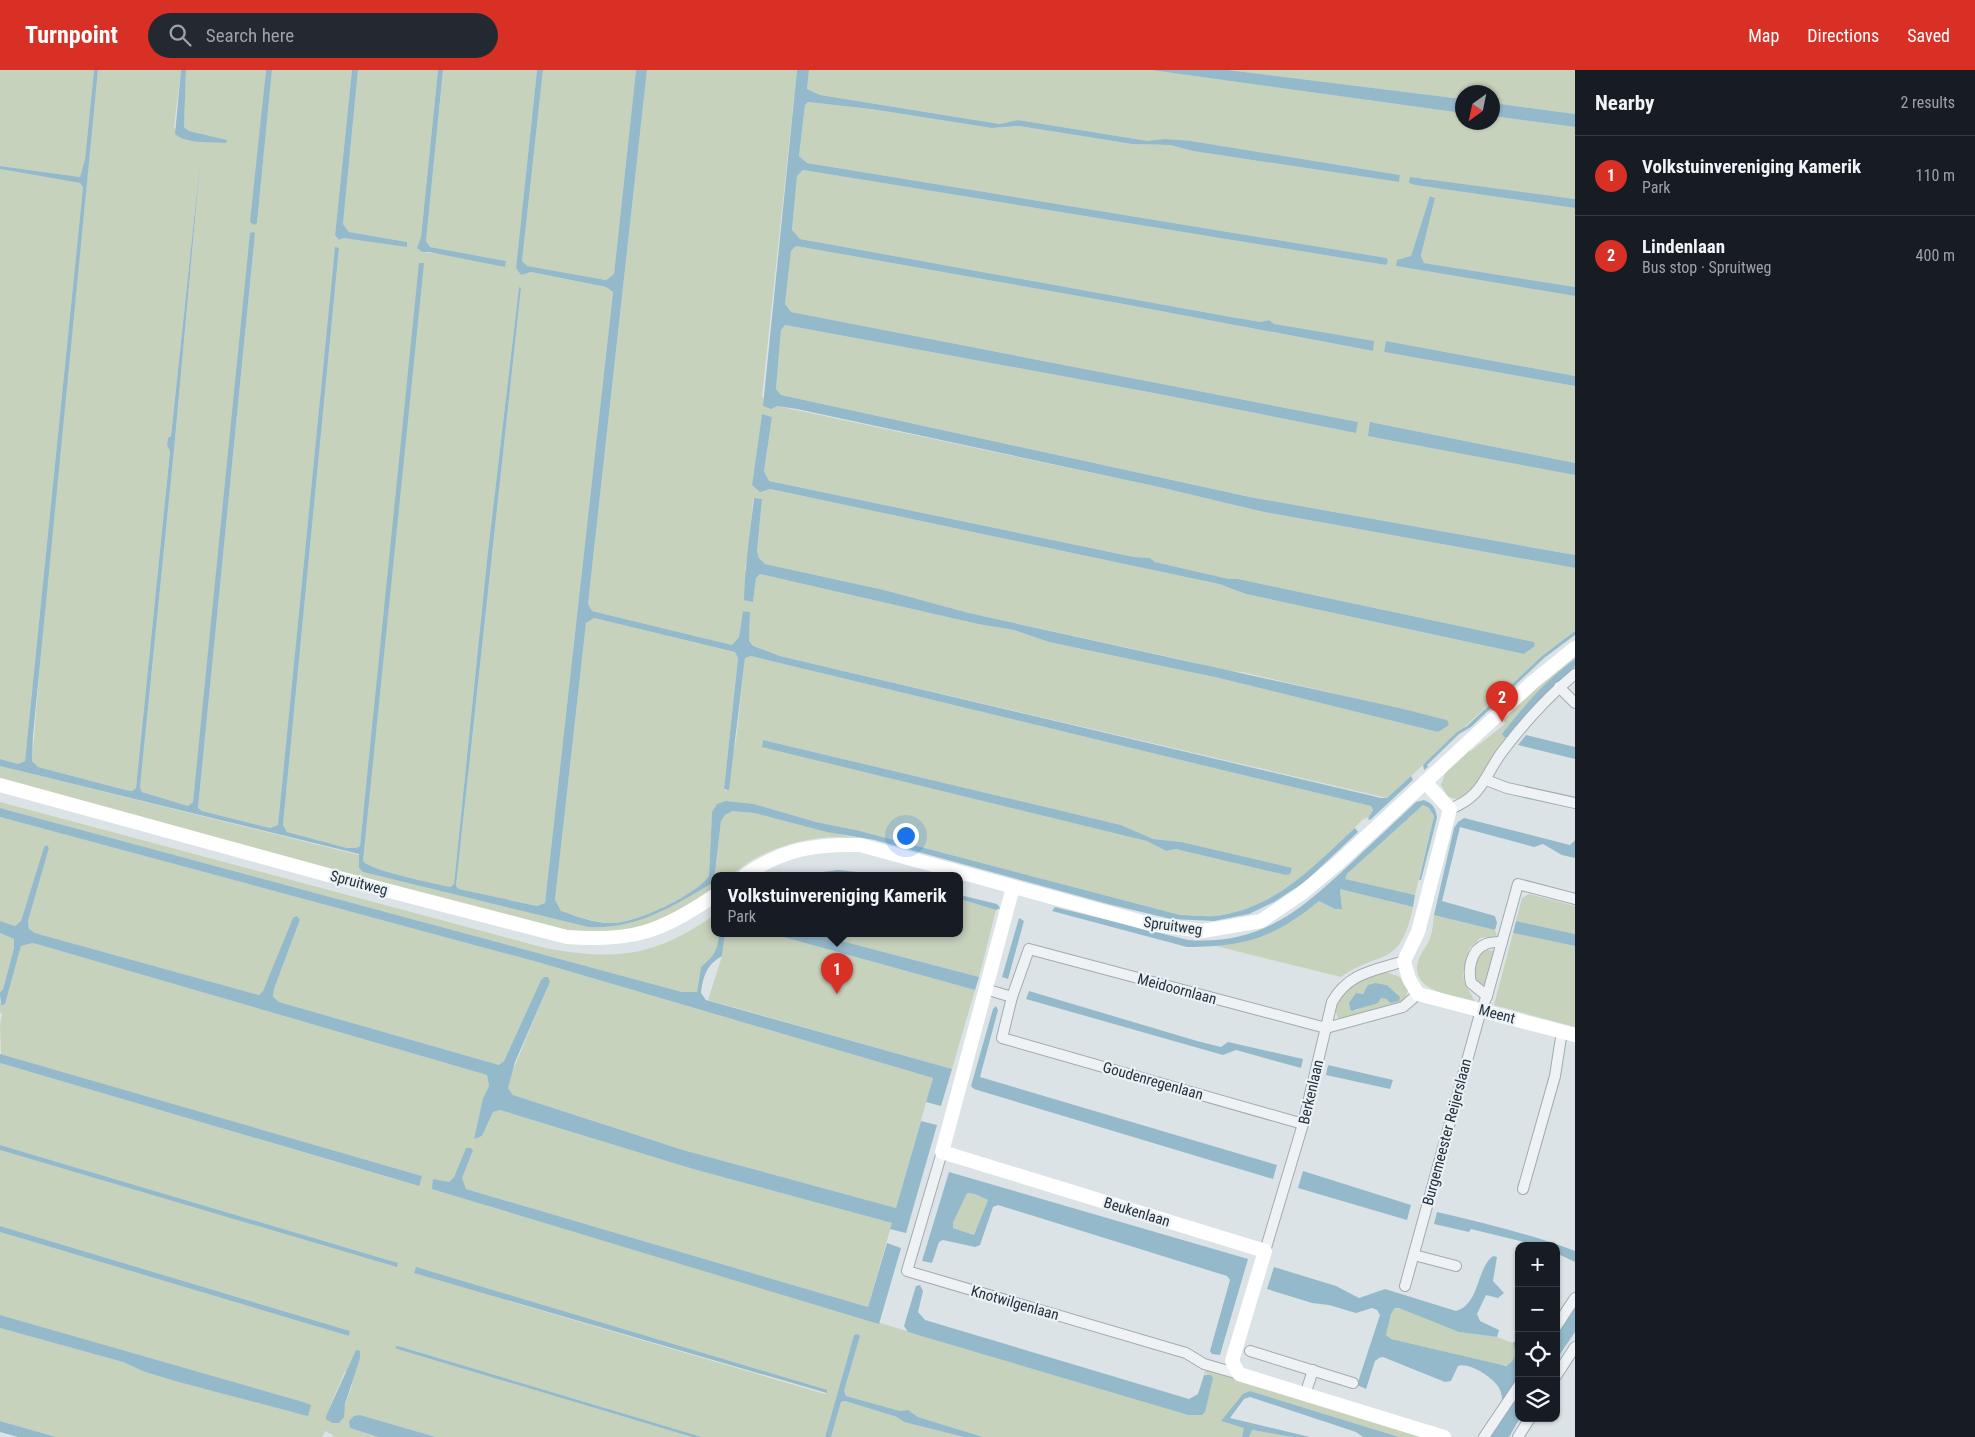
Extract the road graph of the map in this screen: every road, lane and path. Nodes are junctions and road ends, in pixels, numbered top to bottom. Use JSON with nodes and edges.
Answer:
{"nodes":[{"id":1,"x":1575,"y":648,"type":"edge"},
{"id":2,"x":1575,"y":674,"type":"edge"},
{"id":3,"x":1559,"y":686,"type":"junction"},
{"id":4,"x":1575,"y":703,"type":"edge"},
{"id":5,"x":1486,"y":780,"type":"junction"},
{"id":6,"x":1425,"y":782,"type":"junction"},
{"id":7,"x":0,"y":785,"type":"edge"},
{"id":8,"x":1575,"y":802,"type":"edge"},
{"id":9,"x":1450,"y":810,"type":"junction"},
{"id":10,"x":749,"y":872,"type":"edge"},
{"id":11,"x":956,"y":872,"type":"edge"},
{"id":12,"x":963,"y":874,"type":"edge"},
{"id":13,"x":1013,"y":888,"type":"junction"},
{"id":14,"x":711,"y":898,"type":"edge"},
{"id":15,"x":1575,"y":899,"type":"edge"},
{"id":16,"x":1502,"y":942,"type":"junction"},
{"id":17,"x":1404,"y":961,"type":"junction"},
{"id":18,"x":985,"y":989,"type":"junction"},
{"id":19,"x":1418,"y":994,"type":"junction"},
{"id":20,"x":1487,"y":996,"type":"junction"},
{"id":21,"x":1012,"y":997,"type":"junction"},
{"id":22,"x":1481,"y":1010,"type":"junction"},
{"id":23,"x":1326,"y":1028,"type":"junction"},
{"id":24,"x":1568,"y":1033,"type":"edge"},
{"id":25,"x":1303,"y":1124,"type":"junction"},
{"id":26,"x":942,"y":1152,"type":"junction"},
{"id":27,"x":1523,"y":1189,"type":"dead end"},
{"id":28,"x":1265,"y":1251,"type":"junction"},
{"id":29,"x":1414,"y":1255,"type":"junction"},
{"id":30,"x":1456,"y":1266,"type":"dead end"},
{"id":31,"x":1405,"y":1286,"type":"dead end"},
{"id":32,"x":1575,"y":1298,"type":"edge"},
{"id":33,"x":1560,"y":1322,"type":"edge"},
{"id":34,"x":1575,"y":1347,"type":"edge"},
{"id":35,"x":1250,"y":1351,"type":"dead end"},
{"id":36,"x":1313,"y":1370,"type":"junction"},
{"id":37,"x":1560,"y":1370,"type":"edge"},
{"id":38,"x":1239,"y":1374,"type":"junction"},
{"id":39,"x":1353,"y":1383,"type":"dead end"},
{"id":40,"x":1515,"y":1391,"type":"edge"},
{"id":41,"x":1305,"y":1395,"type":"junction"},
{"id":42,"x":1527,"y":1422,"type":"edge"},
{"id":43,"x":1444,"y":1437,"type":"edge"},
{"id":44,"x":1484,"y":1437,"type":"edge"},
{"id":45,"x":1518,"y":1437,"type":"edge"}],
"edges":[{"from":1,"to":6,"type":"main road","name":"Spruitweg"},
{"from":2,"to":3,"type":"street"},
{"from":3,"to":4,"type":"street"},
{"from":3,"to":5,"type":"street"},
{"from":5,"to":8,"type":"street"},
{"from":5,"to":9,"type":"street"},
{"from":6,"to":9,"type":"main road"},
{"from":6,"to":13,"type":"main road","name":"Spruitweg"},
{"from":7,"to":14,"type":"main road","name":"Spruitweg"},
{"from":9,"to":17,"type":"main road"},
{"from":10,"to":11,"type":"main road","name":"Spruitweg"},
{"from":12,"to":13,"type":"main road","name":"Spruitweg"},
{"from":13,"to":18,"type":"main road"},
{"from":15,"to":16,"type":"street","name":"Burgemeester Reijerslaan"},
{"from":16,"to":20,"type":"street","name":"Burgemeester Reijerslaan"},
{"from":16,"to":20,"type":"street"},
{"from":17,"to":19,"type":"main road"},
{"from":17,"to":23,"type":"street","name":"Berkenlaan"},
{"from":18,"to":21,"type":"street"},
{"from":18,"to":26,"type":"main road"},
{"from":19,"to":22,"type":"main road","name":"Meent"},
{"from":19,"to":23,"type":"street"},
{"from":20,"to":22,"type":"street","name":"Burgemeester Reijerslaan"},
{"from":21,"to":23,"type":"street","name":"Meidoornlaan"},
{"from":21,"to":25,"type":"street","name":"Goudenregenlaan"},
{"from":22,"to":24,"type":"main road","name":"Meent"},
{"from":22,"to":29,"type":"street","name":"Burgemeester Reijerslaan"},
{"from":23,"to":25,"type":"street","name":"Berkenlaan"},
{"from":24,"to":27,"type":"street"},
{"from":25,"to":28,"type":"street","name":"Berkenlaan"},
{"from":26,"to":28,"type":"main road","name":"Beukenlaan"},
{"from":26,"to":38,"type":"street","name":"Knotwilgenlaan"},
{"from":28,"to":38,"type":"main road"},
{"from":29,"to":30,"type":"street"},
{"from":29,"to":31,"type":"street","name":"Burgemeester Reijerslaan"},
{"from":32,"to":33,"type":"street"},
{"from":34,"to":37,"type":"street"},
{"from":35,"to":36,"type":"street"},
{"from":36,"to":39,"type":"street"},
{"from":36,"to":41,"type":"street"},
{"from":38,"to":41,"type":"main road"},
{"from":40,"to":44,"type":"street"},
{"from":41,"to":43,"type":"main road"},
{"from":42,"to":45,"type":"street"}]}
